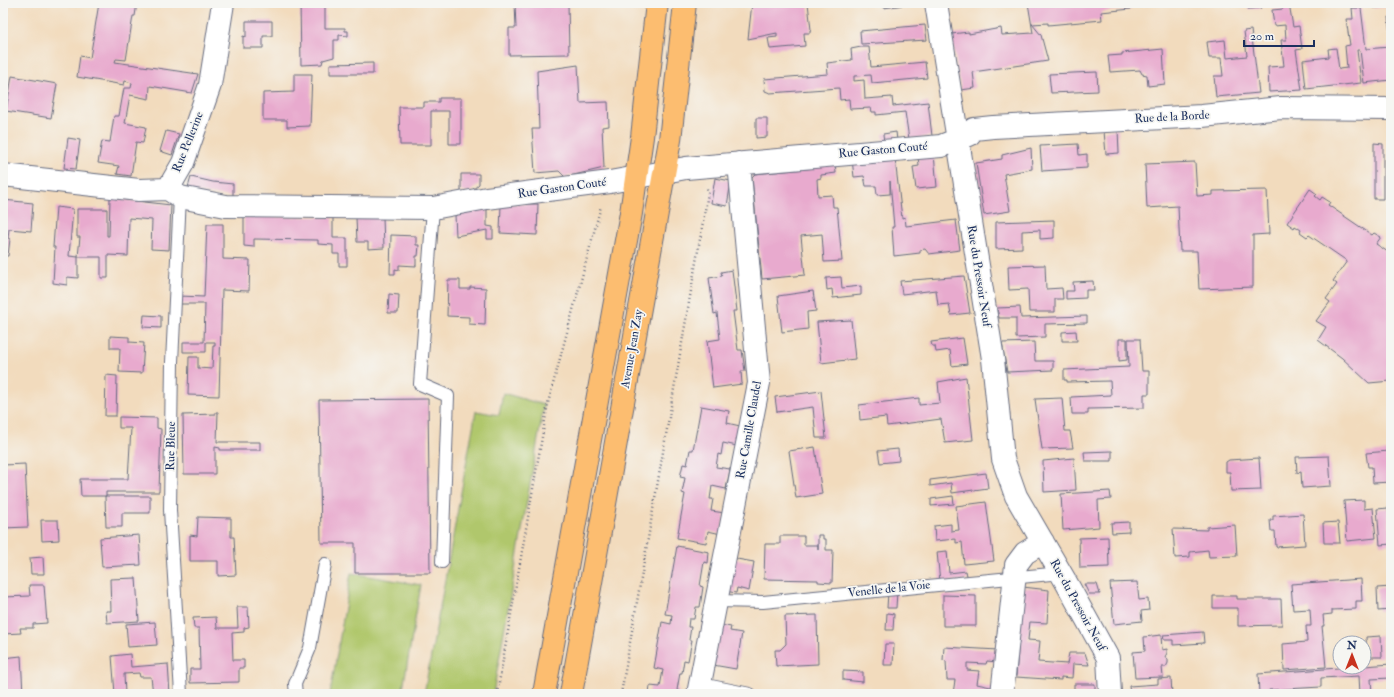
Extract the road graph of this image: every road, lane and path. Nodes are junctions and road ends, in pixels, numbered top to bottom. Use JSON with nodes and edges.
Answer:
{"nodes":[{"id":1,"x":223,"y":3,"type":"edge"},
{"id":2,"x":657,"y":3,"type":"edge"},
{"id":3,"x":685,"y":3,"type":"edge"},
{"id":4,"x":936,"y":3,"type":"edge"},
{"id":5,"x":1391,"y":109,"type":"edge"},
{"id":6,"x":957,"y":141,"type":"junction"},
{"id":7,"x":739,"y":163,"type":"junction"},
{"id":8,"x":664,"y":173,"type":"junction"},
{"id":9,"x":3,"y":175,"type":"edge"},
{"id":10,"x":636,"y":177,"type":"junction"},
{"id":11,"x":174,"y":193,"type":"junction"},
{"id":12,"x":708,"y":193,"type":"dead end"},
{"id":13,"x":602,"y":204,"type":"dead end"},
{"id":14,"x":433,"y":208,"type":"junction"},
{"id":15,"x":1043,"y":542,"type":"junction"},
{"id":16,"x":442,"y":562,"type":"dead end"},
{"id":17,"x":325,"y":564,"type":"dead end"},
{"id":18,"x":1061,"y":573,"type":"junction"},
{"id":19,"x":1014,"y":577,"type":"junction"},
{"id":20,"x":716,"y":601,"type":"junction"},
{"id":21,"x":700,"y":689,"type":"edge"},
{"id":22,"x":181,"y":694,"type":"edge"},
{"id":23,"x":296,"y":694,"type":"edge"},
{"id":24,"x":497,"y":694,"type":"edge"},
{"id":25,"x":544,"y":694,"type":"edge"},
{"id":26,"x":571,"y":694,"type":"edge"},
{"id":27,"x":621,"y":694,"type":"edge"},
{"id":28,"x":750,"y":694,"type":"edge"},
{"id":29,"x":1002,"y":694,"type":"edge"},
{"id":30,"x":1110,"y":694,"type":"edge"}],
"edges":[{"from":1,"to":11,"type":"street","name":"Rue Pellerine"},
{"from":2,"to":10,"type":"main road"},
{"from":3,"to":8,"type":"main road","name":"Avenue Jean Zay"},
{"from":4,"to":6,"type":"street","name":"Rue du Pressoir Neuf"},
{"from":5,"to":6,"type":"street","name":"Rue de la Borde"},
{"from":6,"to":7,"type":"street","name":"Rue Gaston Couté"},
{"from":6,"to":15,"type":"street","name":"Rue du Pressoir Neuf"},
{"from":7,"to":8,"type":"street","name":"Rue Gaston Couté"},
{"from":7,"to":20,"type":"street","name":"Rue Camille Claudel"},
{"from":8,"to":10,"type":"street","name":"Rue Gaston Couté"},
{"from":8,"to":26,"type":"main road","name":"Avenue Jean Zay"},
{"from":9,"to":11,"type":"street"},
{"from":10,"to":14,"type":"street","name":"Rue Gaston Couté"},
{"from":10,"to":25,"type":"main road"},
{"from":11,"to":14,"type":"street","name":"Rue Gaston Couté"},
{"from":11,"to":22,"type":"lane","name":"Rue Bleue"},
{"from":12,"to":27,"type":"path"},
{"from":13,"to":24,"type":"path"},
{"from":14,"to":16,"type":"lane"},
{"from":15,"to":18,"type":"street","name":"Rue du Pressoir Neuf"},
{"from":15,"to":19,"type":"street"},
{"from":17,"to":23,"type":"lane"},
{"from":18,"to":19,"type":"lane","name":"Venelle de la Voie"},
{"from":18,"to":30,"type":"street","name":"Rue du Pressoir Neuf"},
{"from":19,"to":20,"type":"lane","name":"Venelle de la Voie"},
{"from":19,"to":29,"type":"street"},
{"from":20,"to":21,"type":"street","name":"Rue Camille Claudel"},
{"from":21,"to":28,"type":"lane"}]}
